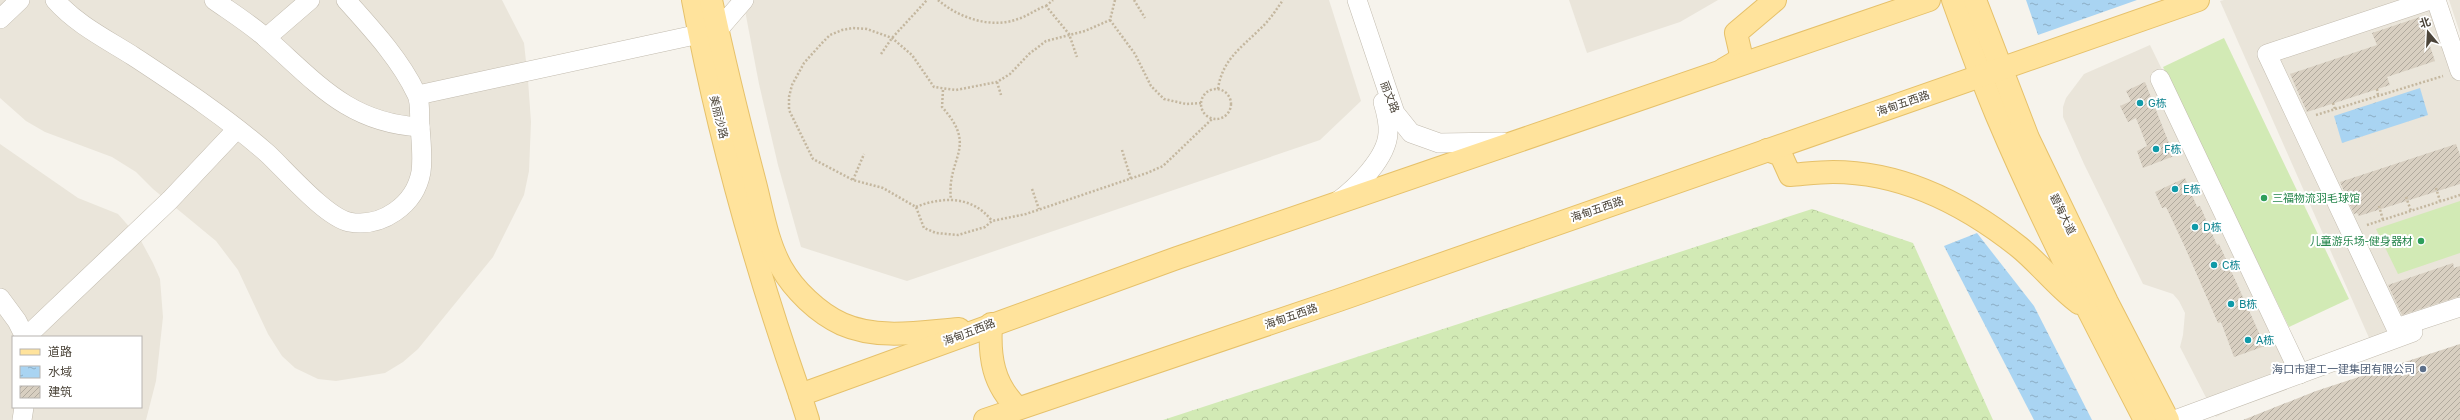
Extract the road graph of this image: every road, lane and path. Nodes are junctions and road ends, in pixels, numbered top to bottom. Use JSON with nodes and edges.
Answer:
{"nodes":[{"id":1,"x":20,"y":0,"type":"edge"},
{"id":2,"x":55,"y":0,"type":"edge"},
{"id":3,"x":214,"y":0,"type":"edge"},
{"id":4,"x":310,"y":0,"type":"edge"},
{"id":5,"x":346,"y":0,"type":"edge"},
{"id":6,"x":693,"y":0,"type":"edge"},
{"id":7,"x":711,"y":0,"type":"edge"},
{"id":8,"x":744,"y":0,"type":"edge"},
{"id":9,"x":927,"y":0,"type":"edge"},
{"id":10,"x":938,"y":0,"type":"edge"},
{"id":11,"x":1053,"y":0,"type":"edge"},
{"id":12,"x":1115,"y":0,"type":"edge"},
{"id":13,"x":1134,"y":0,"type":"edge"},
{"id":14,"x":1283,"y":0,"type":"edge"},
{"id":15,"x":1349,"y":0,"type":"edge"},
{"id":16,"x":1357,"y":0,"type":"edge"},
{"id":17,"x":1775,"y":0,"type":"edge"},
{"id":18,"x":1929,"y":0,"type":"edge"},
{"id":19,"x":1953,"y":0,"type":"edge"},
{"id":20,"x":1975,"y":0,"type":"edge"},
{"id":21,"x":2198,"y":0,"type":"edge"},
{"id":22,"x":2430,"y":0,"type":"edge"},
{"id":23,"x":2436,"y":0,"type":"edge"},
{"id":24,"x":1046,"y":6,"type":"junction"},
{"id":25,"x":1145,"y":18,"type":"dead end"},
{"id":26,"x":0,"y":19,"type":"edge"},
{"id":27,"x":1110,"y":20,"type":"junction"},
{"id":28,"x":709,"y":32,"type":"junction"},
{"id":29,"x":1069,"y":34,"type":"junction"},
{"id":30,"x":266,"y":38,"type":"junction"},
{"id":31,"x":892,"y":38,"type":"junction"},
{"id":32,"x":881,"y":54,"type":"dead end"},
{"id":33,"x":1077,"y":57,"type":"dead end"},
{"id":34,"x":1724,"y":70,"type":"junction"},
{"id":35,"x":2460,"y":71,"type":"edge"},
{"id":36,"x":1991,"y":72,"type":"junction"},
{"id":37,"x":2160,"y":79,"type":"dead end"},
{"id":38,"x":997,"y":82,"type":"junction"},
{"id":39,"x":1218,"y":88,"type":"junction"},
{"id":40,"x":2377,"y":89,"type":"dead end"},
{"id":41,"x":943,"y":90,"type":"junction"},
{"id":42,"x":1001,"y":94,"type":"dead end"},
{"id":43,"x":418,"y":95,"type":"junction"},
{"id":44,"x":2378,"y":96,"type":"junction"},
{"id":45,"x":1201,"y":103,"type":"junction"},
{"id":46,"x":2333,"y":103,"type":"dead end"},
{"id":47,"x":2335,"y":109,"type":"junction"},
{"id":48,"x":1212,"y":119,"type":"junction"},
{"id":49,"x":2299,"y":121,"type":"junction"},
{"id":50,"x":420,"y":127,"type":"junction"},
{"id":51,"x":237,"y":129,"type":"junction"},
{"id":52,"x":1518,"y":141,"type":"junction"},
{"id":53,"x":1122,"y":150,"type":"dead end"},
{"id":54,"x":1767,"y":150,"type":"junction"},
{"id":55,"x":864,"y":154,"type":"dead end"},
{"id":56,"x":1131,"y":179,"type":"junction"},
{"id":57,"x":853,"y":180,"type":"junction"},
{"id":58,"x":2436,"y":188,"type":"dead end"},
{"id":59,"x":1032,"y":189,"type":"dead end"},
{"id":60,"x":2460,"y":195,"type":"edge"},
{"id":61,"x":2406,"y":197,"type":"dead end"},
{"id":62,"x":951,"y":200,"type":"junction"},
{"id":63,"x":2440,"y":201,"type":"junction"},
{"id":64,"x":1333,"y":205,"type":"junction"},
{"id":65,"x":2379,"y":206,"type":"dead end"},
{"id":66,"x":916,"y":207,"type":"junction"},
{"id":67,"x":1039,"y":209,"type":"junction"},
{"id":68,"x":2411,"y":211,"type":"junction"},
{"id":69,"x":992,"y":220,"type":"junction"},
{"id":70,"x":2383,"y":220,"type":"junction"},
{"id":71,"x":758,"y":230,"type":"junction"},
{"id":72,"x":2350,"y":230,"type":"junction"},
{"id":73,"x":0,"y":298,"type":"edge"},
{"id":74,"x":2460,"y":307,"type":"edge"},
{"id":75,"x":2087,"y":308,"type":"junction"},
{"id":76,"x":2460,"y":315,"type":"edge"},
{"id":77,"x":987,"y":325,"type":"junction"},
{"id":78,"x":25,"y":336,"type":"edge"},
{"id":79,"x":27,"y":336,"type":"edge"},
{"id":80,"x":2300,"y":374,"type":"junction"},
{"id":81,"x":800,"y":395,"type":"junction"},
{"id":82,"x":24,"y":408,"type":"edge"},
{"id":83,"x":1018,"y":408,"type":"junction"},
{"id":84,"x":990,"y":418,"type":"edge"},
{"id":85,"x":22,"y":420,"type":"edge"},
{"id":86,"x":799,"y":420,"type":"edge"},
{"id":87,"x":808,"y":420,"type":"edge"},
{"id":88,"x":2145,"y":420,"type":"edge"},
{"id":89,"x":2168,"y":420,"type":"edge"},
{"id":90,"x":2174,"y":420,"type":"edge"}],
"edges":[{"from":1,"to":26,"type":"street"},
{"from":2,"to":51,"type":"street"},
{"from":3,"to":30,"type":"street"},
{"from":4,"to":30,"type":"street"},
{"from":5,"to":43,"type":"street"},
{"from":6,"to":28,"type":"main road","name":"美丽沙路"},
{"from":7,"to":28,"type":"main road","name":"美丽沙路"},
{"from":8,"to":28,"type":"street"},
{"from":9,"to":31,"type":"path"},
{"from":10,"to":24,"type":"path"},
{"from":11,"to":24,"type":"path"},
{"from":12,"to":27,"type":"path"},
{"from":13,"to":25,"type":"path"},
{"from":14,"to":39,"type":"path"},
{"from":15,"to":64,"type":"street","name":"丽文路"},
{"from":16,"to":52,"type":"street","name":"丽文路"},
{"from":17,"to":34,"type":"main road"},
{"from":18,"to":34,"type":"main road","name":"海甸五西路"},
{"from":19,"to":36,"type":"main road","name":"碧海大道"},
{"from":20,"to":36,"type":"main road","name":"碧海大道"},
{"from":21,"to":36,"type":"main road","name":"海甸五西路"},
{"from":22,"to":49,"type":"street"},
{"from":23,"to":35,"type":"street"},
{"from":24,"to":29,"type":"path"},
{"from":27,"to":29,"type":"path"},
{"from":27,"to":45,"type":"path"},
{"from":28,"to":43,"type":"street"},
{"from":28,"to":71,"type":"main road","name":"美丽沙路"},
{"from":29,"to":33,"type":"path"},
{"from":29,"to":38,"type":"path"},
{"from":30,"to":50,"type":"street"},
{"from":31,"to":32,"type":"path"},
{"from":31,"to":41,"type":"path"},
{"from":31,"to":57,"type":"path"},
{"from":34,"to":52,"type":"main road","name":"海甸五西路"},
{"from":35,"to":44,"type":"path"},
{"from":36,"to":54,"type":"main road","name":"海甸五西路"},
{"from":36,"to":75,"type":"main road","name":"碧海大道"},
{"from":36,"to":89,"type":"main road","name":"碧海大道"},
{"from":37,"to":80,"type":"street"},
{"from":38,"to":41,"type":"path"},
{"from":38,"to":42,"type":"path"},
{"from":39,"to":45,"type":"path"},
{"from":39,"to":48,"type":"path"},
{"from":40,"to":44,"type":"path"},
{"from":41,"to":62,"type":"path"},
{"from":43,"to":50,"type":"street"},
{"from":44,"to":47,"type":"path"},
{"from":45,"to":48,"type":"path"},
{"from":46,"to":47,"type":"path"},
{"from":47,"to":49,"type":"path"},
{"from":48,"to":56,"type":"path"},
{"from":49,"to":72,"type":"street"},
{"from":50,"to":51,"type":"street"},
{"from":51,"to":79,"type":"street"},
{"from":52,"to":64,"type":"main road","name":"海甸五西路"},
{"from":53,"to":56,"type":"path"},
{"from":54,"to":75,"type":"main road"},
{"from":54,"to":83,"type":"main road","name":"海甸五西路"},
{"from":55,"to":57,"type":"path"},
{"from":56,"to":67,"type":"path"},
{"from":57,"to":66,"type":"path"},
{"from":58,"to":63,"type":"path"},
{"from":59,"to":67,"type":"path"},
{"from":60,"to":63,"type":"path"},
{"from":61,"to":68,"type":"path"},
{"from":62,"to":66,"type":"path"},
{"from":62,"to":69,"type":"path"},
{"from":63,"to":68,"type":"path"},
{"from":64,"to":77,"type":"main road","name":"海甸五西路"},
{"from":65,"to":70,"type":"path"},
{"from":66,"to":69,"type":"path"},
{"from":67,"to":69,"type":"path"},
{"from":68,"to":70,"type":"path"},
{"from":70,"to":72,"type":"path"},
{"from":71,"to":77,"type":"main road"},
{"from":71,"to":81,"type":"main road"},
{"from":72,"to":74,"type":"street"},
{"from":73,"to":78,"type":"street"},
{"from":75,"to":88,"type":"main road","name":"碧海大道"},
{"from":76,"to":80,"type":"street"},
{"from":77,"to":81,"type":"main road","name":"海甸五西路"},
{"from":77,"to":83,"type":"main road"},
{"from":80,"to":90,"type":"street"},
{"from":81,"to":86,"type":"street"},
{"from":81,"to":87,"type":"main road"},
{"from":82,"to":85,"type":"street"},
{"from":83,"to":84,"type":"main road","name":"海甸五西路"}]}
